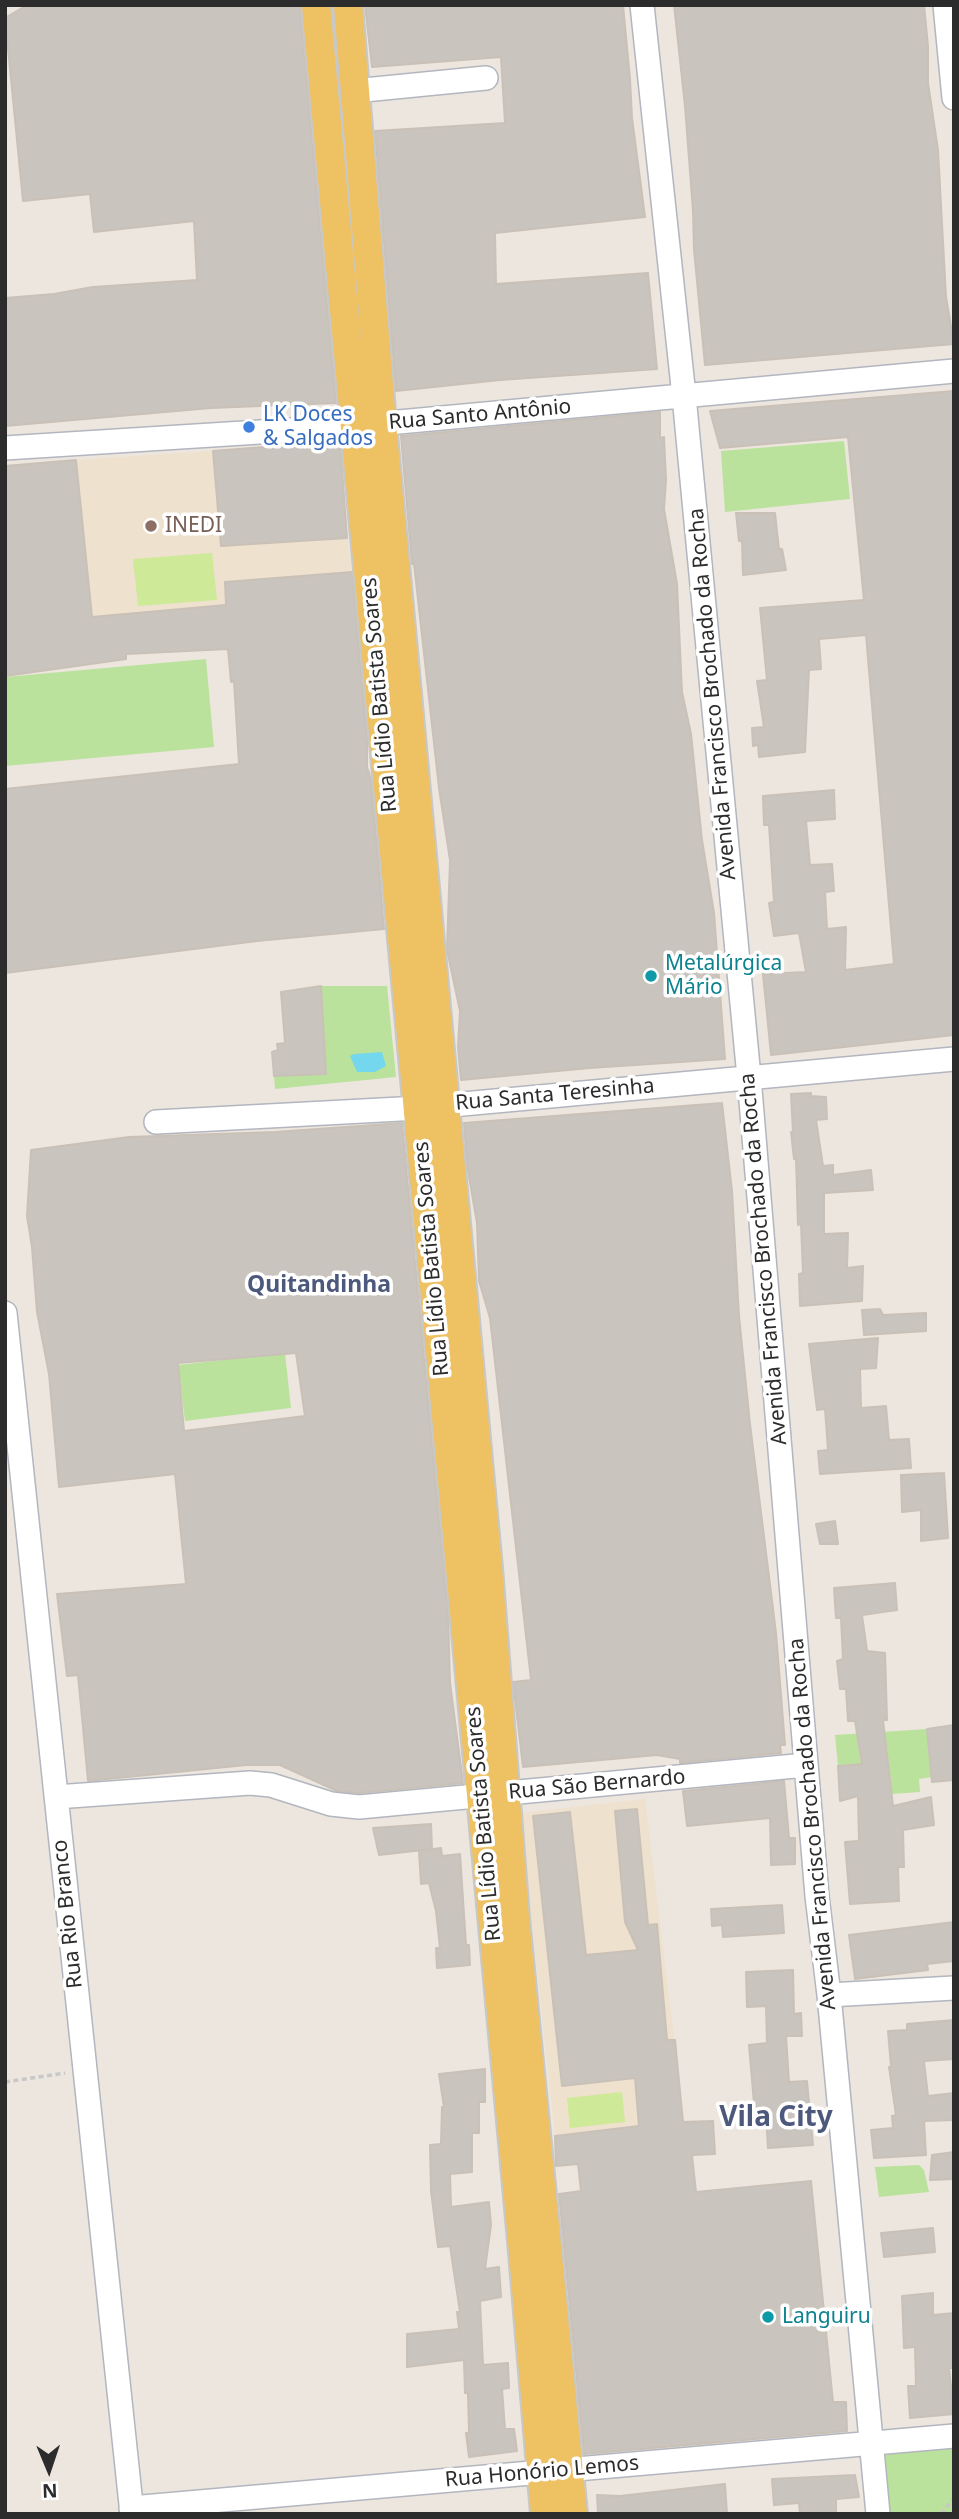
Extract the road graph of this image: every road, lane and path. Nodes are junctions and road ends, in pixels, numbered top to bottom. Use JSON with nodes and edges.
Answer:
{"nodes":[{"id":1,"x":316,"y":5,"type":"edge"},
{"id":2,"x":348,"y":5,"type":"edge"},
{"id":3,"x":642,"y":5,"type":"edge"},
{"id":4,"x":945,"y":5,"type":"edge"},
{"id":5,"x":323,"y":76,"type":"junction"},
{"id":6,"x":486,"y":78,"type":"dead end"},
{"id":7,"x":354,"y":82,"type":"junction"},
{"id":8,"x":954,"y":98,"type":"edge"},
{"id":9,"x":337,"y":225,"type":"junction"},
{"id":10,"x":366,"y":225,"type":"junction"},
{"id":11,"x":954,"y":371,"type":"edge"},
{"id":12,"x":684,"y":396,"type":"junction"},
{"id":13,"x":369,"y":425,"type":"junction"},
{"id":14,"x":5,"y":448,"type":"edge"},
{"id":15,"x":401,"y":766,"type":"junction"},
{"id":16,"x":423,"y":857,"type":"junction"},
{"id":17,"x":395,"y":858,"type":"junction"},
{"id":18,"x":954,"y":1059,"type":"edge"},
{"id":19,"x":749,"y":1077,"type":"junction"},
{"id":20,"x":447,"y":1105,"type":"junction"},
{"id":21,"x":419,"y":1108,"type":"junction"},
{"id":22,"x":156,"y":1122,"type":"dead end"},
{"id":23,"x":5,"y":1313,"type":"edge"},
{"id":24,"x":456,"y":1366,"type":"junction"},
{"id":25,"x":806,"y":1765,"type":"junction"},
{"id":26,"x":493,"y":1794,"type":"junction"},
{"id":27,"x":56,"y":1797,"type":"junction"},
{"id":28,"x":954,"y":1988,"type":"edge"},
{"id":29,"x":829,"y":1995,"type":"junction"},
{"id":30,"x":85,"y":2070,"type":"junction"},
{"id":31,"x":5,"y":2082,"type":"edge"},
{"id":32,"x":954,"y":2436,"type":"edge"},
{"id":33,"x":870,"y":2443,"type":"junction"},
{"id":34,"x":555,"y":2470,"type":"junction"},
{"id":35,"x":954,"y":2498,"type":"edge"},
{"id":36,"x":131,"y":2511,"type":"edge"},
{"id":37,"x":545,"y":2514,"type":"edge"},
{"id":38,"x":573,"y":2514,"type":"edge"},
{"id":39,"x":878,"y":2514,"type":"edge"},
{"id":40,"x":942,"y":2514,"type":"edge"}],
"edges":[{"from":1,"to":5,"type":"main road","name":"Rua Lídio Batista Soares"},
{"from":2,"to":7,"type":"main road","name":"Rua Lídio Batista Soares"},
{"from":3,"to":12,"type":"street","name":"Avenida Francisco Brochado da Rocha"},
{"from":4,"to":8,"type":"street"},
{"from":5,"to":7,"type":"main road"},
{"from":5,"to":9,"type":"main road","name":"Rua Lídio Batista Soares"},
{"from":6,"to":7,"type":"street"},
{"from":7,"to":10,"type":"main road","name":"Rua Lídio Batista Soares"},
{"from":9,"to":10,"type":"main road"},
{"from":9,"to":13,"type":"main road","name":"Rua Lídio Batista Soares"},
{"from":10,"to":13,"type":"main road","name":"Rua Lídio Batista Soares"},
{"from":11,"to":12,"type":"street","name":"Rua Santo Antônio"},
{"from":12,"to":13,"type":"street","name":"Rua Santo Antônio"},
{"from":12,"to":19,"type":"street","name":"Avenida Francisco Brochado da Rocha"},
{"from":13,"to":14,"type":"street","name":"Rua Santo Antônio"},
{"from":13,"to":15,"type":"main road","name":"Rua Lídio Batista Soares"},
{"from":15,"to":16,"type":"main road","name":"Rua Lídio Batista Soares"},
{"from":15,"to":17,"type":"main road","name":"Rua Lídio Batista Soares"},
{"from":16,"to":17,"type":"main road"},
{"from":16,"to":20,"type":"main road","name":"Rua Lídio Batista Soares"},
{"from":17,"to":21,"type":"main road","name":"Rua Lídio Batista Soares"},
{"from":18,"to":19,"type":"street","name":"Rua Santa Teresinha"},
{"from":19,"to":20,"type":"street","name":"Rua Santa Teresinha"},
{"from":19,"to":25,"type":"street","name":"Avenida Francisco Brochado da Rocha"},
{"from":20,"to":21,"type":"street","name":"Rua Santa Teresinha"},
{"from":20,"to":24,"type":"main road","name":"Rua Lídio Batista Soares"},
{"from":21,"to":22,"type":"street","name":"Rua Santa Teresinha"},
{"from":21,"to":24,"type":"main road","name":"Rua Lídio Batista Soares"},
{"from":23,"to":27,"type":"street","name":"Rua Rio Branco"},
{"from":24,"to":26,"type":"main road","name":"Rua Lídio Batista Soares"},
{"from":25,"to":26,"type":"street","name":"Rua São Bernardo"},
{"from":25,"to":29,"type":"street","name":"Avenida Francisco Brochado da Rocha"},
{"from":26,"to":27,"type":"street","name":"Rua São Bernardo"},
{"from":26,"to":34,"type":"main road","name":"Rua Lídio Batista Soares"},
{"from":27,"to":30,"type":"street","name":"Rua Rio Branco"},
{"from":28,"to":29,"type":"street"},
{"from":29,"to":33,"type":"street","name":"Avenida Francisco Brochado da Rocha"},
{"from":30,"to":31,"type":"path"},
{"from":30,"to":36,"type":"street","name":"Rua Rio Branco"},
{"from":32,"to":33,"type":"street","name":"Rua Honório Lemos"},
{"from":33,"to":34,"type":"street","name":"Rua Honório Lemos"},
{"from":33,"to":39,"type":"street","name":"Avenida Francisco Brochado da Rocha"},
{"from":34,"to":36,"type":"street","name":"Rua Honório Lemos"},
{"from":34,"to":37,"type":"main road","name":"Rua Lídio Batista Soares"},
{"from":34,"to":38,"type":"main road","name":"Rua Lídio Batista Soares"},
{"from":35,"to":40,"type":"path"}]}
